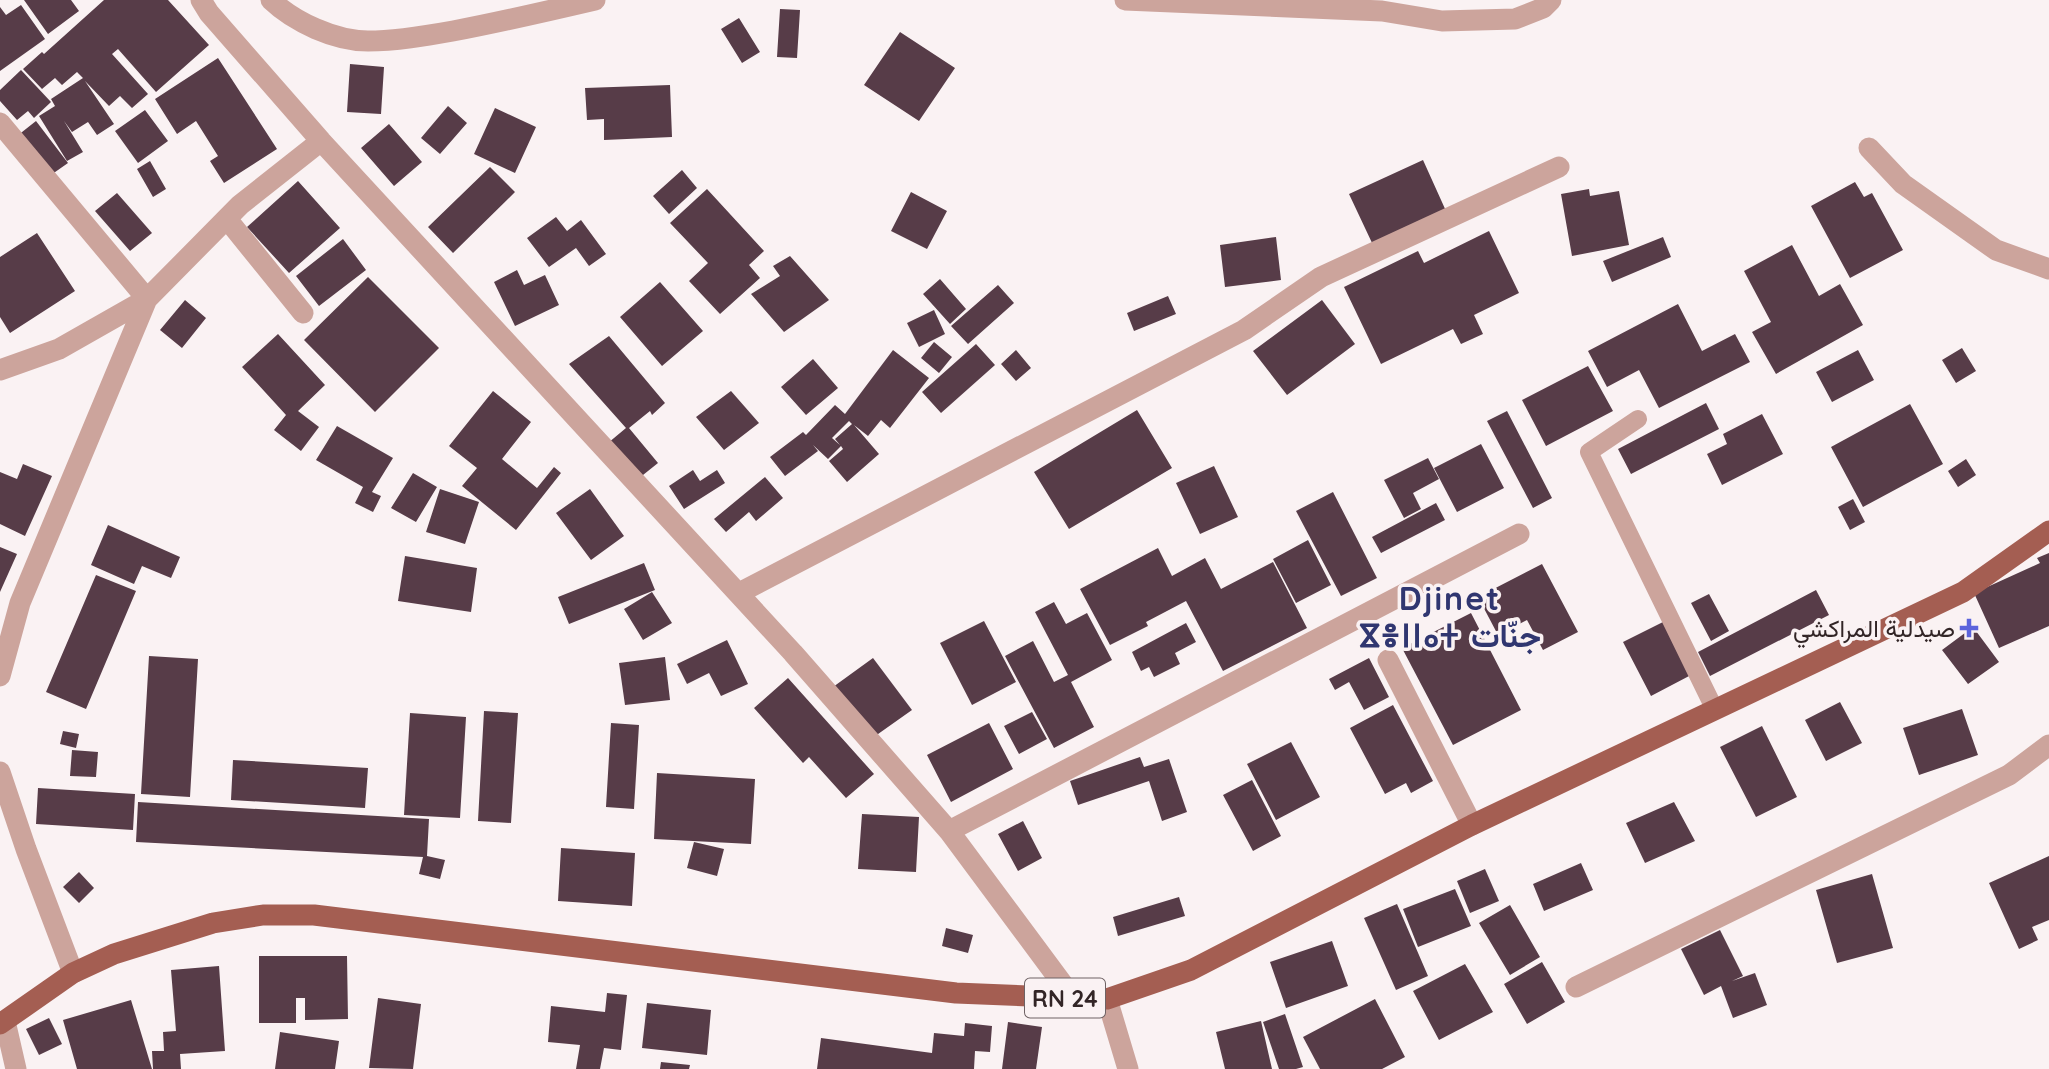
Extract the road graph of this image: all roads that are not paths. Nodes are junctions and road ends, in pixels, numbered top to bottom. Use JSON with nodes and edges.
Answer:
{"nodes":[{"id":1,"x":201,"y":0,"type":"edge"},
{"id":2,"x":271,"y":0,"type":"edge"},
{"id":3,"x":595,"y":0,"type":"edge"},
{"id":4,"x":1125,"y":0,"type":"edge"},
{"id":5,"x":1552,"y":0,"type":"edge"},
{"id":6,"x":0,"y":123,"type":"edge"},
{"id":7,"x":321,"y":141,"type":"junction"},
{"id":8,"x":1869,"y":148,"type":"dead end"},
{"id":9,"x":1559,"y":167,"type":"dead end"},
{"id":10,"x":227,"y":219,"type":"junction"},
{"id":11,"x":2049,"y":269,"type":"edge"},
{"id":12,"x":147,"y":299,"type":"junction"},
{"id":13,"x":303,"y":313,"type":"dead end"},
{"id":14,"x":0,"y":370,"type":"edge"},
{"id":15,"x":1638,"y":419,"type":"dead end"},
{"id":16,"x":2049,"y":531,"type":"edge"},
{"id":17,"x":1519,"y":534,"type":"dead end"},
{"id":18,"x":739,"y":593,"type":"junction"},
{"id":19,"x":1388,"y":660,"type":"dead end"},
{"id":20,"x":0,"y":676,"type":"edge"},
{"id":21,"x":1715,"y":710,"type":"junction"},
{"id":22,"x":2049,"y":745,"type":"edge"},
{"id":23,"x":0,"y":772,"type":"edge"},
{"id":24,"x":1472,"y":825,"type":"junction"},
{"id":25,"x":949,"y":831,"type":"junction"},
{"id":26,"x":73,"y":973,"type":"junction"},
{"id":27,"x":1576,"y":987,"type":"dead end"},
{"id":28,"x":1073,"y":998,"type":"junction"},
{"id":29,"x":1107,"y":999,"type":"junction"},
{"id":30,"x":2,"y":1023,"type":"edge"},
{"id":31,"x":16,"y":1069,"type":"edge"},
{"id":32,"x":1128,"y":1069,"type":"edge"}],
"edges":[{"from":1,"to":7,"type":"street"},
{"from":2,"to":3,"type":"street"},
{"from":4,"to":5,"type":"street"},
{"from":6,"to":12,"type":"street"},
{"from":7,"to":10,"type":"street"},
{"from":7,"to":18,"type":"street"},
{"from":8,"to":11,"type":"street"},
{"from":9,"to":18,"type":"street"},
{"from":10,"to":12,"type":"street"},
{"from":10,"to":13,"type":"street"},
{"from":12,"to":14,"type":"street"},
{"from":12,"to":20,"type":"street"},
{"from":15,"to":21,"type":"lane"},
{"from":16,"to":21,"type":"main road","number":"RN 24"},
{"from":17,"to":25,"type":"street"},
{"from":18,"to":25,"type":"street"},
{"from":19,"to":24,"type":"street"},
{"from":21,"to":24,"type":"main road","number":"RN 24"},
{"from":22,"to":27,"type":"street"},
{"from":23,"to":26,"type":"street"},
{"from":24,"to":29,"type":"main road","number":"RN 24"},
{"from":25,"to":28,"type":"street"},
{"from":26,"to":28,"type":"main road","number":"RN 24"},
{"from":26,"to":30,"type":"main road","number":"RN 24"},
{"from":28,"to":29,"type":"main road","number":"RN 24"},
{"from":29,"to":32,"type":"street"},
{"from":30,"to":31,"type":"street"}]}
